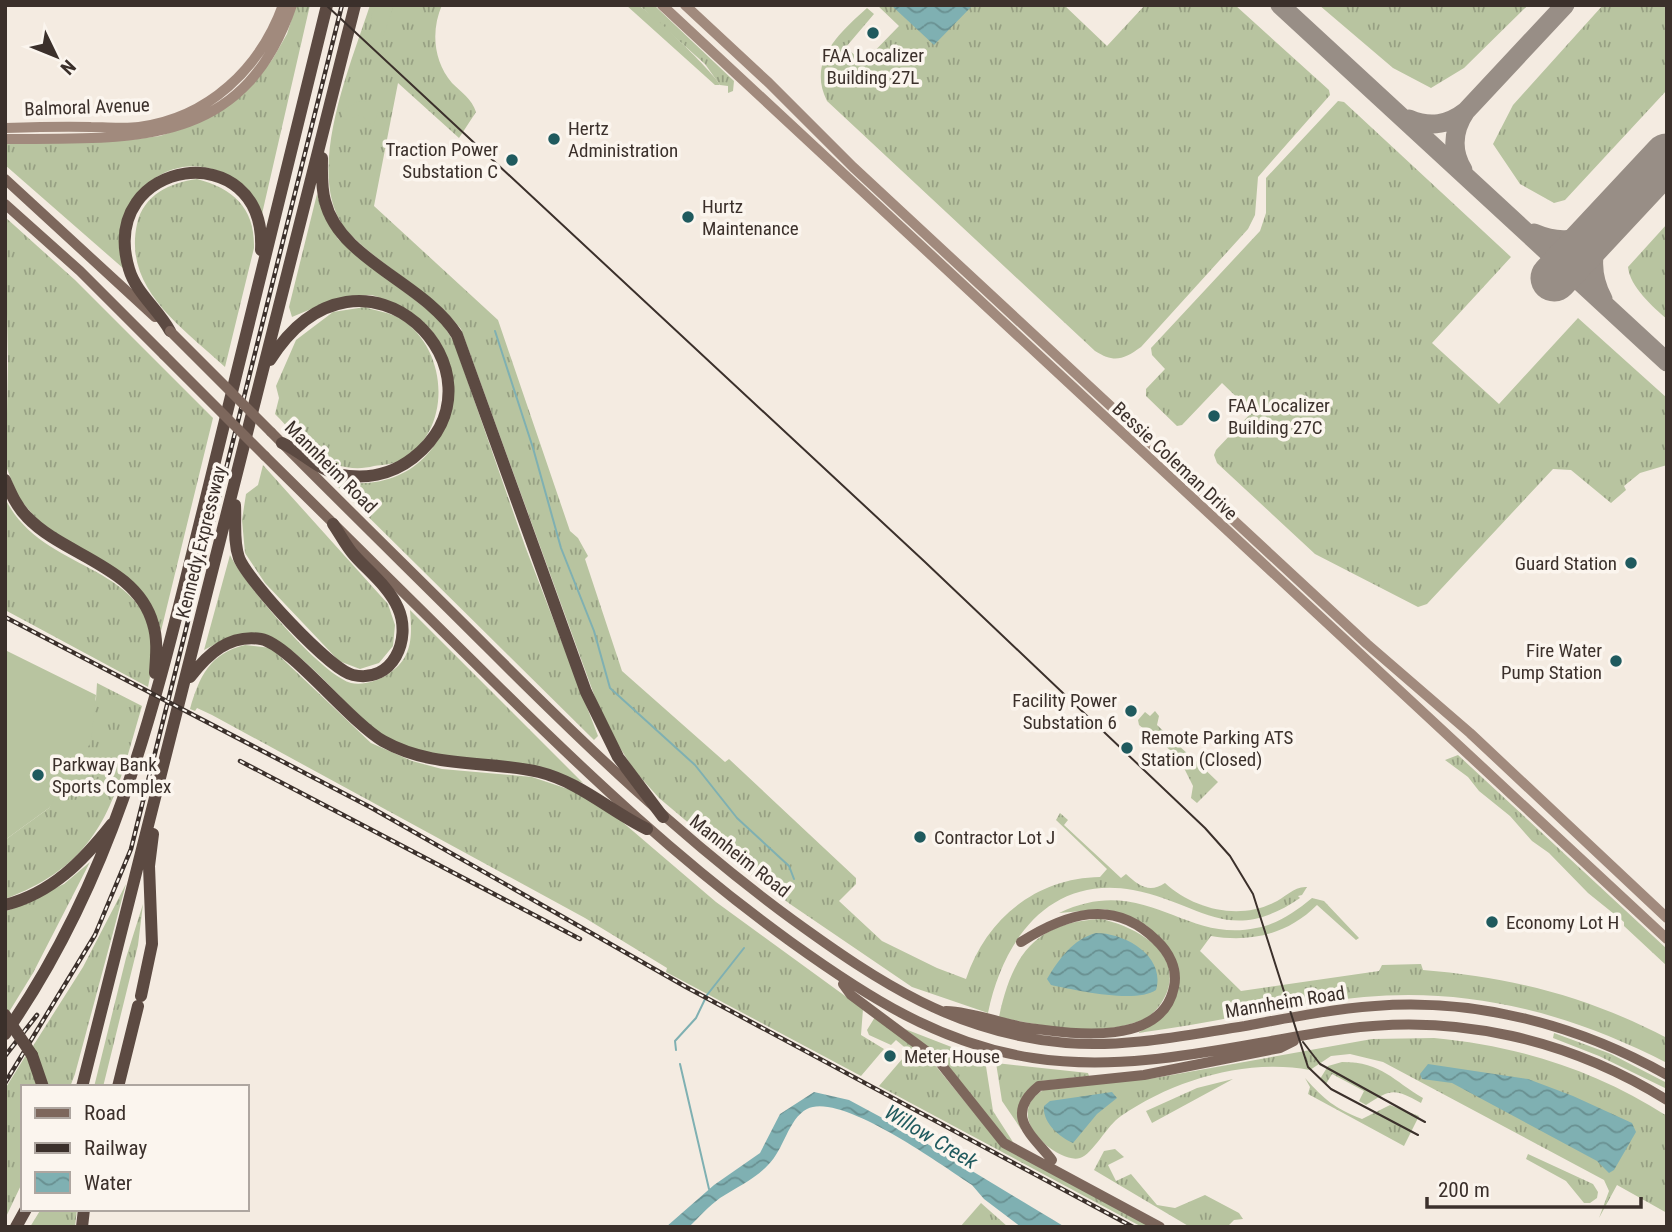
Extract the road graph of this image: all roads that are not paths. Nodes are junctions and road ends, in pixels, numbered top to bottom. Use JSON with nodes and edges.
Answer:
{"nodes":[{"id":1,"x":283,"y":5,"type":"edge"},
{"id":2,"x":292,"y":5,"type":"edge"},
{"id":3,"x":327,"y":5,"type":"edge"},
{"id":4,"x":355,"y":5,"type":"edge"},
{"id":5,"x":363,"y":5,"type":"edge"},
{"id":6,"x":662,"y":5,"type":"edge"},
{"id":7,"x":685,"y":5,"type":"edge"},
{"id":8,"x":348,"y":37,"type":"junction"},
{"id":9,"x":5,"y":128,"type":"edge"},
{"id":10,"x":323,"y":132,"type":"junction"},
{"id":11,"x":5,"y":139,"type":"edge"},
{"id":12,"x":5,"y":179,"type":"edge"},
{"id":13,"x":5,"y":204,"type":"edge"},
{"id":14,"x":250,"y":316,"type":"junction"},
{"id":15,"x":170,"y":331,"type":"junction"},
{"id":16,"x":262,"y":377,"type":"junction"},
{"id":17,"x":282,"y":443,"type":"junction"},
{"id":18,"x":5,"y":480,"type":"edge"},
{"id":19,"x":234,"y":494,"type":"junction"},
{"id":20,"x":333,"y":524,"type":"junction"},
{"id":21,"x":186,"y":683,"type":"junction"},
{"id":22,"x":152,"y":703,"type":"junction"},
{"id":23,"x":157,"y":792,"type":"junction"},
{"id":24,"x":119,"y":816,"type":"junction"},
{"id":25,"x":663,"y":817,"type":"junction"},
{"id":26,"x":647,"y":829,"type":"junction"},
{"id":27,"x":5,"y":905,"type":"edge"},
{"id":28,"x":1667,"y":918,"type":"edge"},
{"id":29,"x":1667,"y":939,"type":"edge"},
{"id":30,"x":1021,"y":942,"type":"dead end"},
{"id":31,"x":835,"y":973,"type":"junction"},
{"id":32,"x":936,"y":1011,"type":"junction"},
{"id":33,"x":5,"y":1015,"type":"edge"},
{"id":34,"x":5,"y":1034,"type":"edge"},
{"id":35,"x":1306,"y":1035,"type":"junction"},
{"id":36,"x":1667,"y":1075,"type":"edge"},
{"id":37,"x":42,"y":1085,"type":"edge"},
{"id":38,"x":83,"y":1085,"type":"edge"},
{"id":39,"x":119,"y":1085,"type":"edge"},
{"id":40,"x":1667,"y":1100,"type":"edge"},
{"id":41,"x":1052,"y":1160,"type":"dead end"},
{"id":42,"x":24,"y":1211,"type":"edge"},
{"id":43,"x":15,"y":1227,"type":"edge"},
{"id":44,"x":1160,"y":1227,"type":"edge"}],
"edges":[{"from":1,"to":9,"type":"street","name":"Balmoral Avenue"},
{"from":2,"to":11,"type":"street","name":"Balmoral Avenue"},
{"from":3,"to":14,"type":"highway","name":"Kennedy Expressway"},
{"from":4,"to":8,"type":"highway","name":"Kennedy Expressway"},
{"from":5,"to":8,"type":"highway"},
{"from":6,"to":29,"type":"street","name":"Bessie Coleman Drive"},
{"from":7,"to":28,"type":"street","name":"Bessie Coleman Drive"},
{"from":8,"to":10,"type":"highway","name":"Kennedy Expressway"},
{"from":10,"to":16,"type":"highway","name":"Kennedy Expressway"},
{"from":10,"to":25,"type":"highway"},
{"from":12,"to":15,"type":"main road","name":"Mannheim Road"},
{"from":13,"to":20,"type":"main road","name":"Mannheim Road","bridge":true},
{"from":14,"to":15,"type":"highway"},
{"from":14,"to":22,"type":"highway","name":"Kennedy Expressway"},
{"from":15,"to":17,"type":"main road","name":"Mannheim Road","bridge":true},
{"from":16,"to":17,"type":"highway"},
{"from":16,"to":19,"type":"highway","name":"Kennedy Expressway"},
{"from":17,"to":25,"type":"main road","name":"Mannheim Road"},
{"from":18,"to":22,"type":"highway"},
{"from":19,"to":20,"type":"highway"},
{"from":19,"to":21,"type":"highway","name":"Kennedy Expressway"},
{"from":20,"to":26,"type":"main road","name":"Mannheim Road"},
{"from":21,"to":23,"type":"highway","name":"Kennedy Expressway"},
{"from":21,"to":26,"type":"highway"},
{"from":22,"to":24,"type":"highway","name":"Kennedy Expressway"},
{"from":23,"to":38,"type":"highway","name":"Kennedy Expressway"},
{"from":23,"to":39,"type":"highway"},
{"from":24,"to":27,"type":"highway"},
{"from":24,"to":34,"type":"highway","name":"Kennedy Expressway"},
{"from":25,"to":32,"type":"main road","name":"Mannheim Road"},
{"from":26,"to":31,"type":"main road","name":"Mannheim Road"},
{"from":30,"to":32,"type":"main road"},
{"from":31,"to":35,"type":"main road","name":"Mannheim Road"},
{"from":31,"to":44,"type":"main road"},
{"from":32,"to":36,"type":"main road","name":"Mannheim Road"},
{"from":33,"to":37,"type":"highway","bridge":true},
{"from":35,"to":40,"type":"main road","name":"Mannheim Road"},
{"from":35,"to":41,"type":"main road"},
{"from":42,"to":43,"type":"highway"}]}
